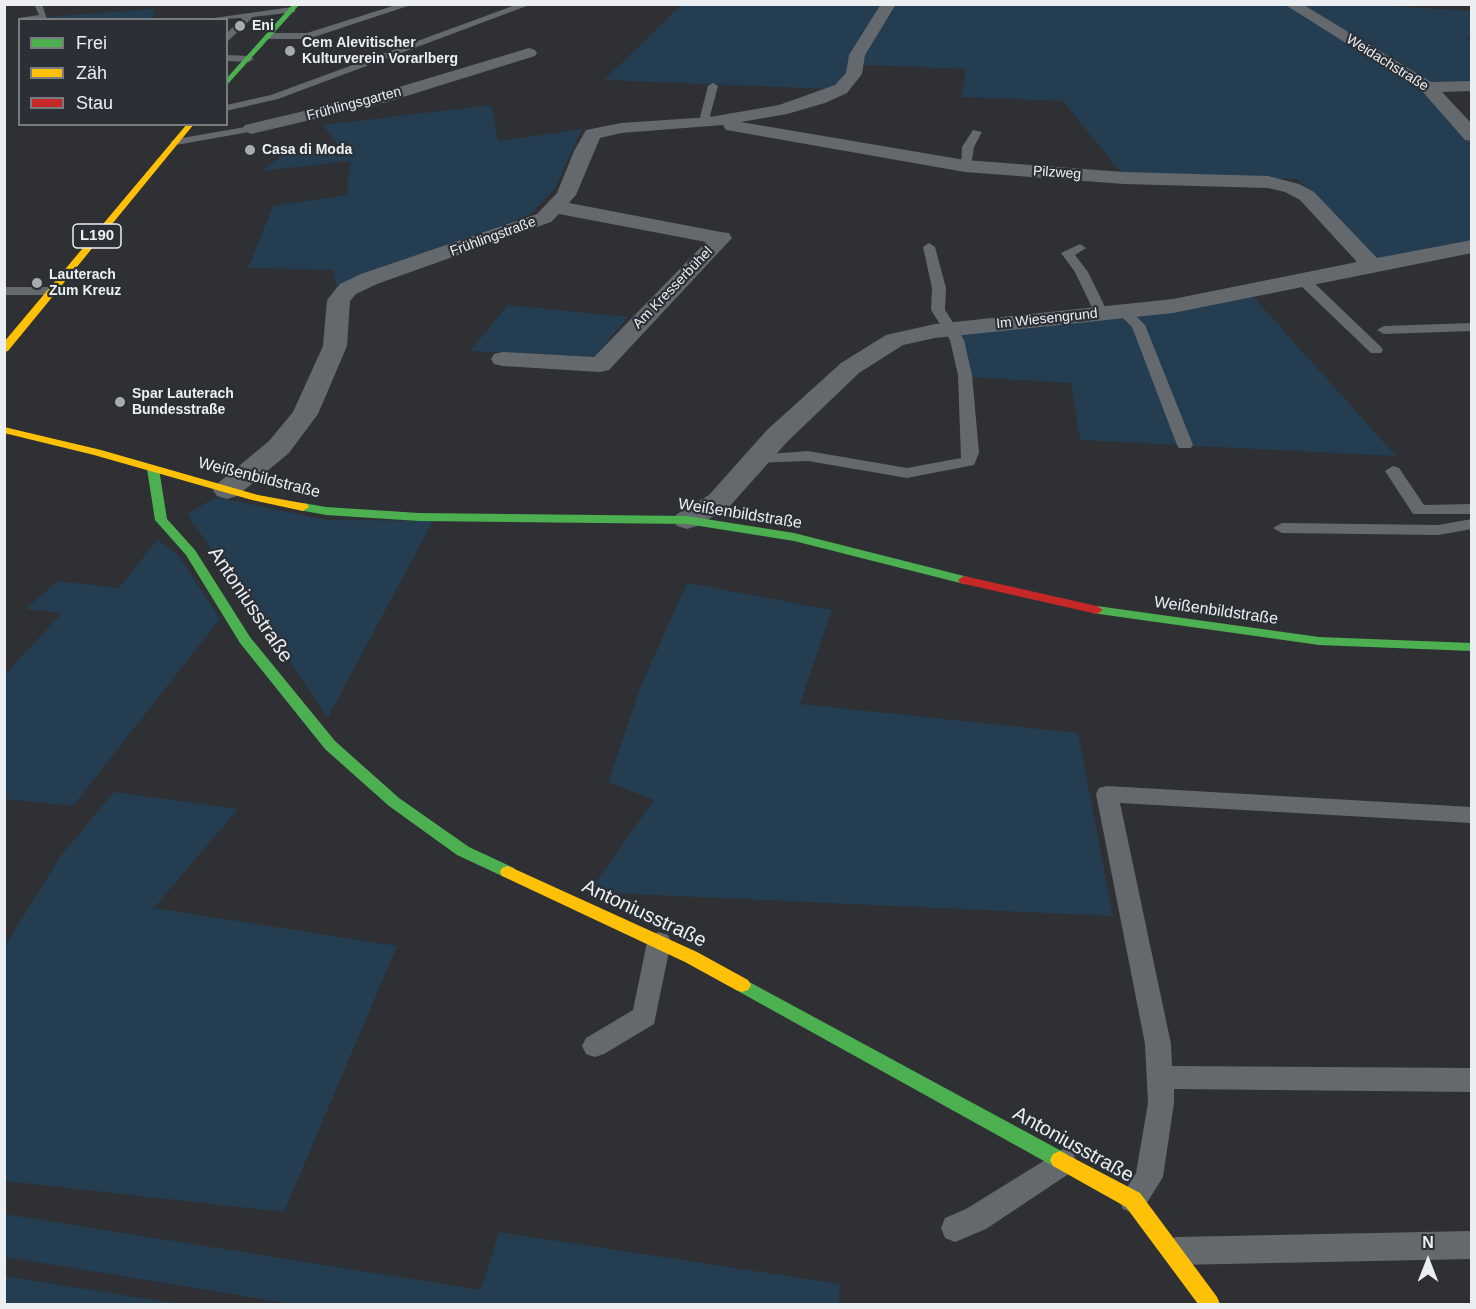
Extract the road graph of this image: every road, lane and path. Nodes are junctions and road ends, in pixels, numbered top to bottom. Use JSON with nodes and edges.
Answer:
{"nodes":[{"id":1,"x":410,"y":4,"type":"edge"},
{"id":2,"x":528,"y":4,"type":"edge"},
{"id":3,"x":889,"y":4,"type":"edge"},
{"id":4,"x":1291,"y":4,"type":"edge"},
{"id":5,"x":38,"y":5,"type":"edge"},
{"id":6,"x":294,"y":7,"type":"edge"},
{"id":7,"x":251,"y":14,"type":"junction"},
{"id":8,"x":35,"y":18,"type":"edge"},
{"id":9,"x":220,"y":18,"type":"edge"},
{"id":10,"x":269,"y":36,"type":"junction"},
{"id":11,"x":228,"y":38,"type":"edge"},
{"id":12,"x":529,"y":52,"type":"dead end"},
{"id":13,"x":228,"y":58,"type":"edge"},
{"id":14,"x":249,"y":58,"type":"junction"},
{"id":15,"x":228,"y":82,"type":"edge"},
{"id":16,"x":1472,"y":86,"type":"edge"},
{"id":17,"x":713,"y":87,"type":"dead end"},
{"id":18,"x":1428,"y":87,"type":"junction"},
{"id":19,"x":228,"y":108,"type":"edge"},
{"id":20,"x":710,"y":122,"type":"junction"},
{"id":21,"x":189,"y":126,"type":"edge"},
{"id":22,"x":251,"y":129,"type":"joint"},
{"id":23,"x":977,"y":132,"type":"dead end"},
{"id":24,"x":1472,"y":136,"type":"edge"},
{"id":25,"x":176,"y":142,"type":"junction"},
{"id":26,"x":965,"y":166,"type":"junction"},
{"id":27,"x":556,"y":207,"type":"junction"},
{"id":28,"x":1472,"y":246,"type":"edge"},
{"id":29,"x":929,"y":247,"type":"dead end"},
{"id":30,"x":1080,"y":248,"type":"dead end"},
{"id":31,"x":1373,"y":267,"type":"junction"},
{"id":32,"x":1304,"y":281,"type":"junction"},
{"id":33,"x":4,"y":291,"type":"edge"},
{"id":34,"x":52,"y":291,"type":"junction"},
{"id":35,"x":1112,"y":312,"type":"junction"},
{"id":36,"x":1472,"y":327,"type":"edge"},
{"id":37,"x":951,"y":329,"type":"junction"},
{"id":38,"x":1384,"y":330,"type":"dead end"},
{"id":39,"x":10,"y":335,"type":"edge"},
{"id":40,"x":4,"y":349,"type":"edge"},
{"id":41,"x":1376,"y":351,"type":"dead end"},
{"id":42,"x":503,"y":359,"type":"dead end"},
{"id":43,"x":4,"y":429,"type":"edge"},
{"id":44,"x":1185,"y":445,"type":"dead end"},
{"id":45,"x":755,"y":460,"type":"junction"},
{"id":46,"x":153,"y":469,"type":"junction"},
{"id":47,"x":1393,"y":471,"type":"dead end"},
{"id":48,"x":227,"y":490,"type":"junction"},
{"id":49,"x":1472,"y":509,"type":"edge"},
{"id":50,"x":687,"y":520,"type":"junction"},
{"id":51,"x":1472,"y":524,"type":"edge"},
{"id":52,"x":1282,"y":528,"type":"dead end"},
{"id":53,"x":1472,"y":647,"type":"edge"},
{"id":54,"x":1472,"y":815,"type":"edge"},
{"id":55,"x":659,"y":942,"type":"junction"},
{"id":56,"x":595,"y":1046,"type":"dead end"},
{"id":57,"x":1160,"y":1077,"type":"junction"},
{"id":58,"x":1472,"y":1080,"type":"edge"},
{"id":59,"x":1063,"y":1162,"type":"junction"},
{"id":60,"x":1133,"y":1200,"type":"junction"},
{"id":61,"x":955,"y":1228,"type":"dead end"},
{"id":62,"x":1472,"y":1245,"type":"edge"},
{"id":63,"x":1170,"y":1251,"type":"junction"},
{"id":64,"x":1210,"y":1305,"type":"edge"}],
"edges":[{"from":1,"to":10,"type":"lane"},
{"from":2,"to":19,"type":"lane"},
{"from":3,"to":20,"type":"street","name":"Frühlingstraße"},
{"from":4,"to":18,"type":"street","name":"Weidachstraße"},
{"from":5,"to":8,"type":"lane"},
{"from":6,"to":7,"type":"lane"},
{"from":6,"to":10,"type":"street"},
{"from":7,"to":9,"type":"lane"},
{"from":7,"to":11,"type":"lane"},
{"from":10,"to":14,"type":"street"},
{"from":12,"to":22,"type":"street","name":"Frühlingsgarten"},
{"from":13,"to":14,"type":"lane"},
{"from":14,"to":15,"type":"street"},
{"from":16,"to":18,"type":"street"},
{"from":17,"to":20,"type":"lane"},
{"from":18,"to":24,"type":"street","name":"Weidachstraße"},
{"from":20,"to":26,"type":"street","name":"Pilzweg"},
{"from":20,"to":27,"type":"street","name":"Frühlingstraße"},
{"from":21,"to":25,"type":"street","number":"L190"},
{"from":22,"to":25,"type":"lane","name":"Frühlingsgarten"},
{"from":23,"to":26,"type":"lane"},
{"from":25,"to":34,"type":"street","number":"L190"},
{"from":26,"to":31,"type":"street","name":"Pilzweg"},
{"from":27,"to":42,"type":"street","name":"Am Kresserbühel"},
{"from":27,"to":48,"type":"street","name":"Frühlingstraße"},
{"from":28,"to":31,"type":"street","name":"Im Wiesengrund"},
{"from":29,"to":37,"type":"lane"},
{"from":30,"to":35,"type":"lane"},
{"from":31,"to":32,"type":"street","name":"Im Wiesengrund"},
{"from":32,"to":35,"type":"street","name":"Im Wiesengrund"},
{"from":32,"to":41,"type":"lane"},
{"from":33,"to":34,"type":"lane"},
{"from":34,"to":39,"type":"street","number":"L190"},
{"from":35,"to":37,"type":"street","name":"Im Wiesengrund"},
{"from":35,"to":44,"type":"lane"},
{"from":36,"to":38,"type":"lane"},
{"from":37,"to":45,"type":"street","name":"Im Wiesengrund"},
{"from":37,"to":45,"type":"lane"},
{"from":39,"to":40,"type":"street","number":"L190"},
{"from":43,"to":46,"type":"street","name":"Weißenbildstraße"},
{"from":45,"to":50,"type":"street","name":"Im Wiesengrund"},
{"from":46,"to":48,"type":"street","name":"Weißenbildstraße"},
{"from":46,"to":55,"type":"street","name":"Antoniusstraße"},
{"from":47,"to":49,"type":"lane"},
{"from":48,"to":50,"type":"street","name":"Weißenbildstraße"},
{"from":50,"to":53,"type":"street","name":"Weißenbildstraße"},
{"from":51,"to":52,"type":"lane"},
{"from":54,"to":57,"type":"lane"},
{"from":55,"to":56,"type":"lane"},
{"from":55,"to":59,"type":"street","name":"Antoniusstraße"},
{"from":57,"to":58,"type":"lane"},
{"from":57,"to":60,"type":"lane"},
{"from":59,"to":60,"type":"street","name":"Antoniusstraße"},
{"from":59,"to":61,"type":"lane"},
{"from":60,"to":63,"type":"street","name":"Antoniusstraße"},
{"from":62,"to":63,"type":"lane"},
{"from":63,"to":64,"type":"street","name":"Antoniusstraße"}]}
